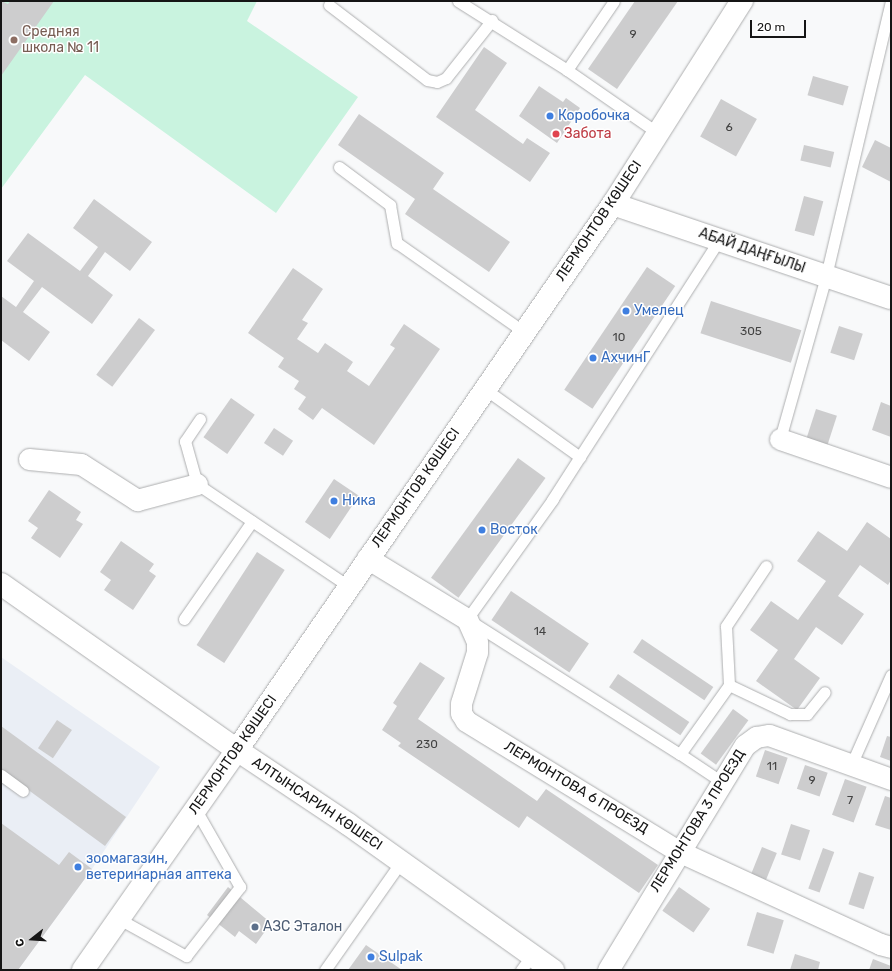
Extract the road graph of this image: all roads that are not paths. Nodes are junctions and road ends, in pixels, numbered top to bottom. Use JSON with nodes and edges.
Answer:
{"nodes":[{"id":1,"x":458,"y":1,"type":"edge"},
{"id":2,"x":614,"y":1,"type":"edge"},
{"id":3,"x":742,"y":1,"type":"edge"},
{"id":4,"x":891,"y":1,"type":"edge"},
{"id":5,"x":329,"y":5,"type":"dead end"},
{"id":6,"x":492,"y":20,"type":"junction"},
{"id":7,"x":567,"y":70,"type":"junction"},
{"id":8,"x":658,"y":133,"type":"junction"},
{"id":9,"x":339,"y":167,"type":"dead end"},
{"id":10,"x":613,"y":204,"type":"junction"},
{"id":11,"x":719,"y":240,"type":"junction"},
{"id":12,"x":826,"y":276,"type":"junction"},
{"id":13,"x":891,"y":298,"type":"edge"},
{"id":14,"x":524,"y":332,"type":"junction"},
{"id":15,"x":485,"y":389,"type":"junction"},
{"id":16,"x":200,"y":419,"type":"dead end"},
{"id":17,"x":780,"y":439,"type":"joint"},
{"id":18,"x":580,"y":457,"type":"junction"},
{"id":19,"x":29,"y":459,"type":"dead end"},
{"id":20,"x":891,"y":477,"type":"edge"},
{"id":21,"x":196,"y":484,"type":"junction"},
{"id":22,"x":252,"y":521,"type":"junction"},
{"id":23,"x":368,"y":558,"type":"junction"},
{"id":24,"x":766,"y":566,"type":"dead end"},
{"id":25,"x":1,"y":584,"type":"edge"},
{"id":26,"x":348,"y":586,"type":"junction"},
{"id":27,"x":184,"y":619,"type":"dead end"},
{"id":28,"x":467,"y":619,"type":"junction"},
{"id":29,"x":891,"y":675,"type":"edge"},
{"id":30,"x":728,"y":686,"type":"junction"},
{"id":31,"x":825,"y":692,"type":"dead end"},
{"id":32,"x":238,"y":750,"type":"junction"},
{"id":33,"x":680,"y":754,"type":"junction"},
{"id":34,"x":852,"y":763,"type":"junction"},
{"id":35,"x":1,"y":775,"type":"edge"},
{"id":36,"x":891,"y":779,"type":"edge"},
{"id":37,"x":722,"y":782,"type":"junction"},
{"id":38,"x":23,"y":791,"type":"dead end"},
{"id":39,"x":196,"y":810,"type":"junction"},
{"id":40,"x":678,"y":851,"type":"junction"},
{"id":41,"x":401,"y":862,"type":"junction"},
{"id":42,"x":118,"y":919,"type":"junction"},
{"id":43,"x":891,"y":947,"type":"edge"},
{"id":44,"x":527,"y":963,"type":"edge"},
{"id":45,"x":83,"y":970,"type":"edge"},
{"id":46,"x":325,"y":970,"type":"edge"},
{"id":47,"x":553,"y":970,"type":"edge"},
{"id":48,"x":608,"y":970,"type":"edge"}],
"edges":[{"from":1,"to":6,"type":"lane"},
{"from":2,"to":7,"type":"lane"},
{"from":3,"to":8,"type":"street","name":"ЛЕРМОНТОВ КӨШЕСІ"},
{"from":4,"to":12,"type":"lane"},
{"from":5,"to":6,"type":"lane"},
{"from":6,"to":7,"type":"lane"},
{"from":7,"to":8,"type":"lane"},
{"from":8,"to":10,"type":"street","name":"ЛЕРМОНТОВ КӨШЕСІ"},
{"from":9,"to":14,"type":"lane"},
{"from":10,"to":11,"type":"street","name":"АБАЙ ДАҢҒЫЛЫ"},
{"from":10,"to":14,"type":"street","name":"ЛЕРМОНТОВ КӨШЕСІ"},
{"from":11,"to":12,"type":"street","name":"АБАЙ ДАҢҒЫЛЫ"},
{"from":11,"to":18,"type":"lane"},
{"from":12,"to":13,"type":"street","name":"АБАЙ ДАҢҒЫЛЫ"},
{"from":12,"to":17,"type":"lane"},
{"from":14,"to":15,"type":"street","name":"ЛЕРМОНТОВ КӨШЕСІ"},
{"from":15,"to":18,"type":"lane"},
{"from":15,"to":23,"type":"street","name":"ЛЕРМОНТОВ КӨШЕСІ"},
{"from":16,"to":21,"type":"lane"},
{"from":17,"to":20,"type":"street"},
{"from":18,"to":28,"type":"lane"},
{"from":19,"to":21,"type":"street"},
{"from":21,"to":22,"type":"lane"},
{"from":22,"to":26,"type":"lane"},
{"from":22,"to":27,"type":"lane"},
{"from":23,"to":26,"type":"street","name":"ЛЕРМОНТОВ КӨШЕСІ"},
{"from":23,"to":28,"type":"street"},
{"from":24,"to":30,"type":"lane"},
{"from":25,"to":32,"type":"street","name":"АЛТЫНСАРИН КӨШЕСІ"},
{"from":26,"to":32,"type":"street","name":"ЛЕРМОНТОВ КӨШЕСІ"},
{"from":28,"to":33,"type":"lane"},
{"from":28,"to":40,"type":"street","name":"ЛЕРМОНТОВА 6 ПРОЕЗД"},
{"from":29,"to":34,"type":"lane"},
{"from":30,"to":31,"type":"lane"},
{"from":30,"to":33,"type":"lane"},
{"from":32,"to":39,"type":"street","name":"ЛЕРМОНТОВ КӨШЕСІ"},
{"from":32,"to":41,"type":"street","name":"АЛТЫНСАРИН КӨШЕСІ"},
{"from":33,"to":37,"type":"lane"},
{"from":34,"to":36,"type":"street","name":"ЛЕРМОНТОВА 3 ПРОЕЗД"},
{"from":34,"to":37,"type":"street","name":"ЛЕРМОНТОВА 3 ПРОЕЗД"},
{"from":35,"to":38,"type":"lane"},
{"from":37,"to":40,"type":"street","name":"ЛЕРМОНТОВА 3 ПРОЕЗД"},
{"from":39,"to":42,"type":"street","name":"ЛЕРМОНТОВ КӨШЕСІ"},
{"from":39,"to":42,"type":"lane"},
{"from":40,"to":43,"type":"street","name":"ЛЕРМОНТОВА 6 ПРОЕЗД"},
{"from":40,"to":48,"type":"street","name":"ЛЕРМОНТОВА 3 ПРОЕЗД"},
{"from":41,"to":44,"type":"street","name":"АЛТЫНСАРИН КӨШЕСІ"},
{"from":41,"to":46,"type":"lane"},
{"from":42,"to":45,"type":"street","name":"ЛЕРМОНТОВ КӨШЕСІ"},
{"from":44,"to":47,"type":"street","name":"АЛТЫНСАРИН КӨШЕСІ"}]}
